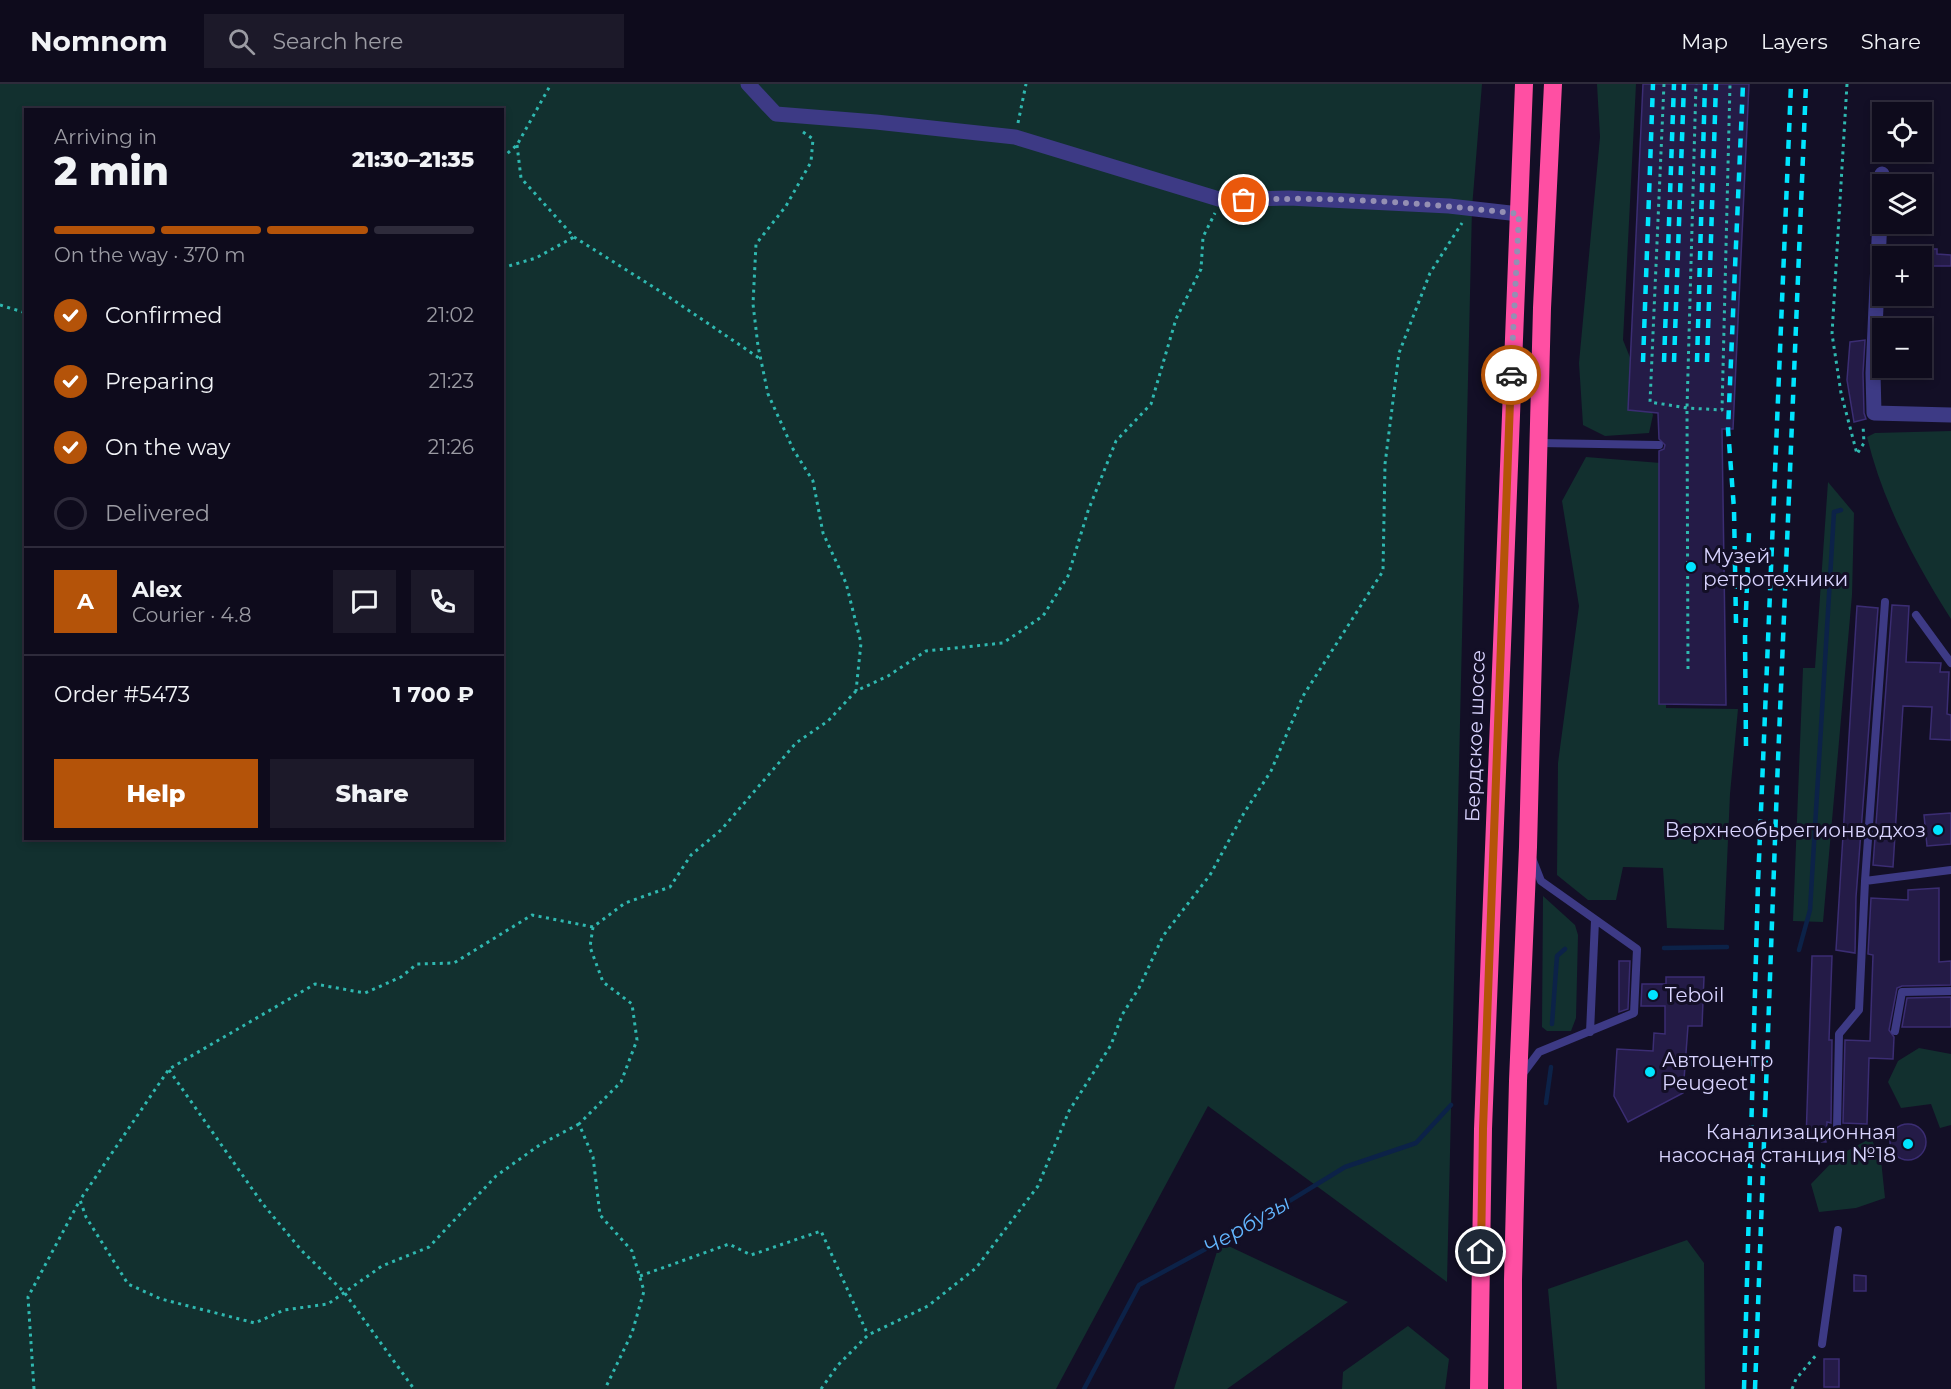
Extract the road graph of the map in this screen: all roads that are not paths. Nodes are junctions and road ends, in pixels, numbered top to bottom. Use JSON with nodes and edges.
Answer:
{"nodes":[{"id":1,"x":748,"y":84,"type":"edge"},
{"id":2,"x":1524,"y":84,"type":"edge"},
{"id":3,"x":1553,"y":84,"type":"edge"},
{"id":4,"x":1519,"y":214,"type":"junction"},
{"id":5,"x":1879,"y":234,"type":"edge"},
{"id":6,"x":1951,"y":415,"type":"edge"},
{"id":7,"x":1538,"y":444,"type":"junction"},
{"id":8,"x":1659,"y":445,"type":"dead end"},
{"id":9,"x":1885,"y":602,"type":"dead end"},
{"id":10,"x":1916,"y":615,"type":"dead end"},
{"id":11,"x":1951,"y":663,"type":"edge"},
{"id":12,"x":1528,"y":847,"type":"junction"},
{"id":13,"x":1951,"y":870,"type":"edge"},
{"id":14,"x":1866,"y":881,"type":"junction"},
{"id":15,"x":1595,"y":921,"type":"junction"},
{"id":16,"x":1951,"y":991,"type":"edge"},
{"id":17,"x":1895,"y":1031,"type":"dead end"},
{"id":18,"x":1590,"y":1032,"type":"junction"},
{"id":19,"x":1518,"y":1081,"type":"junction"},
{"id":20,"x":1837,"y":1128,"type":"dead end"},
{"id":21,"x":1482,"y":1228,"type":"junction"},
{"id":22,"x":1514,"y":1229,"type":"junction"},
{"id":23,"x":1838,"y":1230,"type":"dead end"},
{"id":24,"x":1822,"y":1344,"type":"road end"},
{"id":25,"x":1479,"y":1389,"type":"edge"},
{"id":26,"x":1513,"y":1389,"type":"edge"}],
"edges":[{"from":1,"to":4,"type":"street"},
{"from":2,"to":4,"type":"highway","name":"Бердское шоссе"},
{"from":3,"to":7,"type":"highway"},
{"from":4,"to":21,"type":"highway","name":"Бердское шоссе"},
{"from":5,"to":6,"type":"street"},
{"from":7,"to":8,"type":"lane"},
{"from":7,"to":12,"type":"highway"},
{"from":9,"to":14,"type":"lane"},
{"from":10,"to":11,"type":"lane"},
{"from":12,"to":15,"type":"lane"},
{"from":12,"to":19,"type":"highway"},
{"from":13,"to":14,"type":"lane"},
{"from":14,"to":20,"type":"lane"},
{"from":15,"to":18,"type":"lane"},
{"from":15,"to":18,"type":"lane"},
{"from":16,"to":17,"type":"lane"},
{"from":18,"to":19,"type":"lane"},
{"from":19,"to":22,"type":"highway"},
{"from":21,"to":22,"type":"highway"},
{"from":21,"to":25,"type":"highway","name":"Бердское шоссе"},
{"from":22,"to":26,"type":"highway"},
{"from":23,"to":24,"type":"lane"}]}
